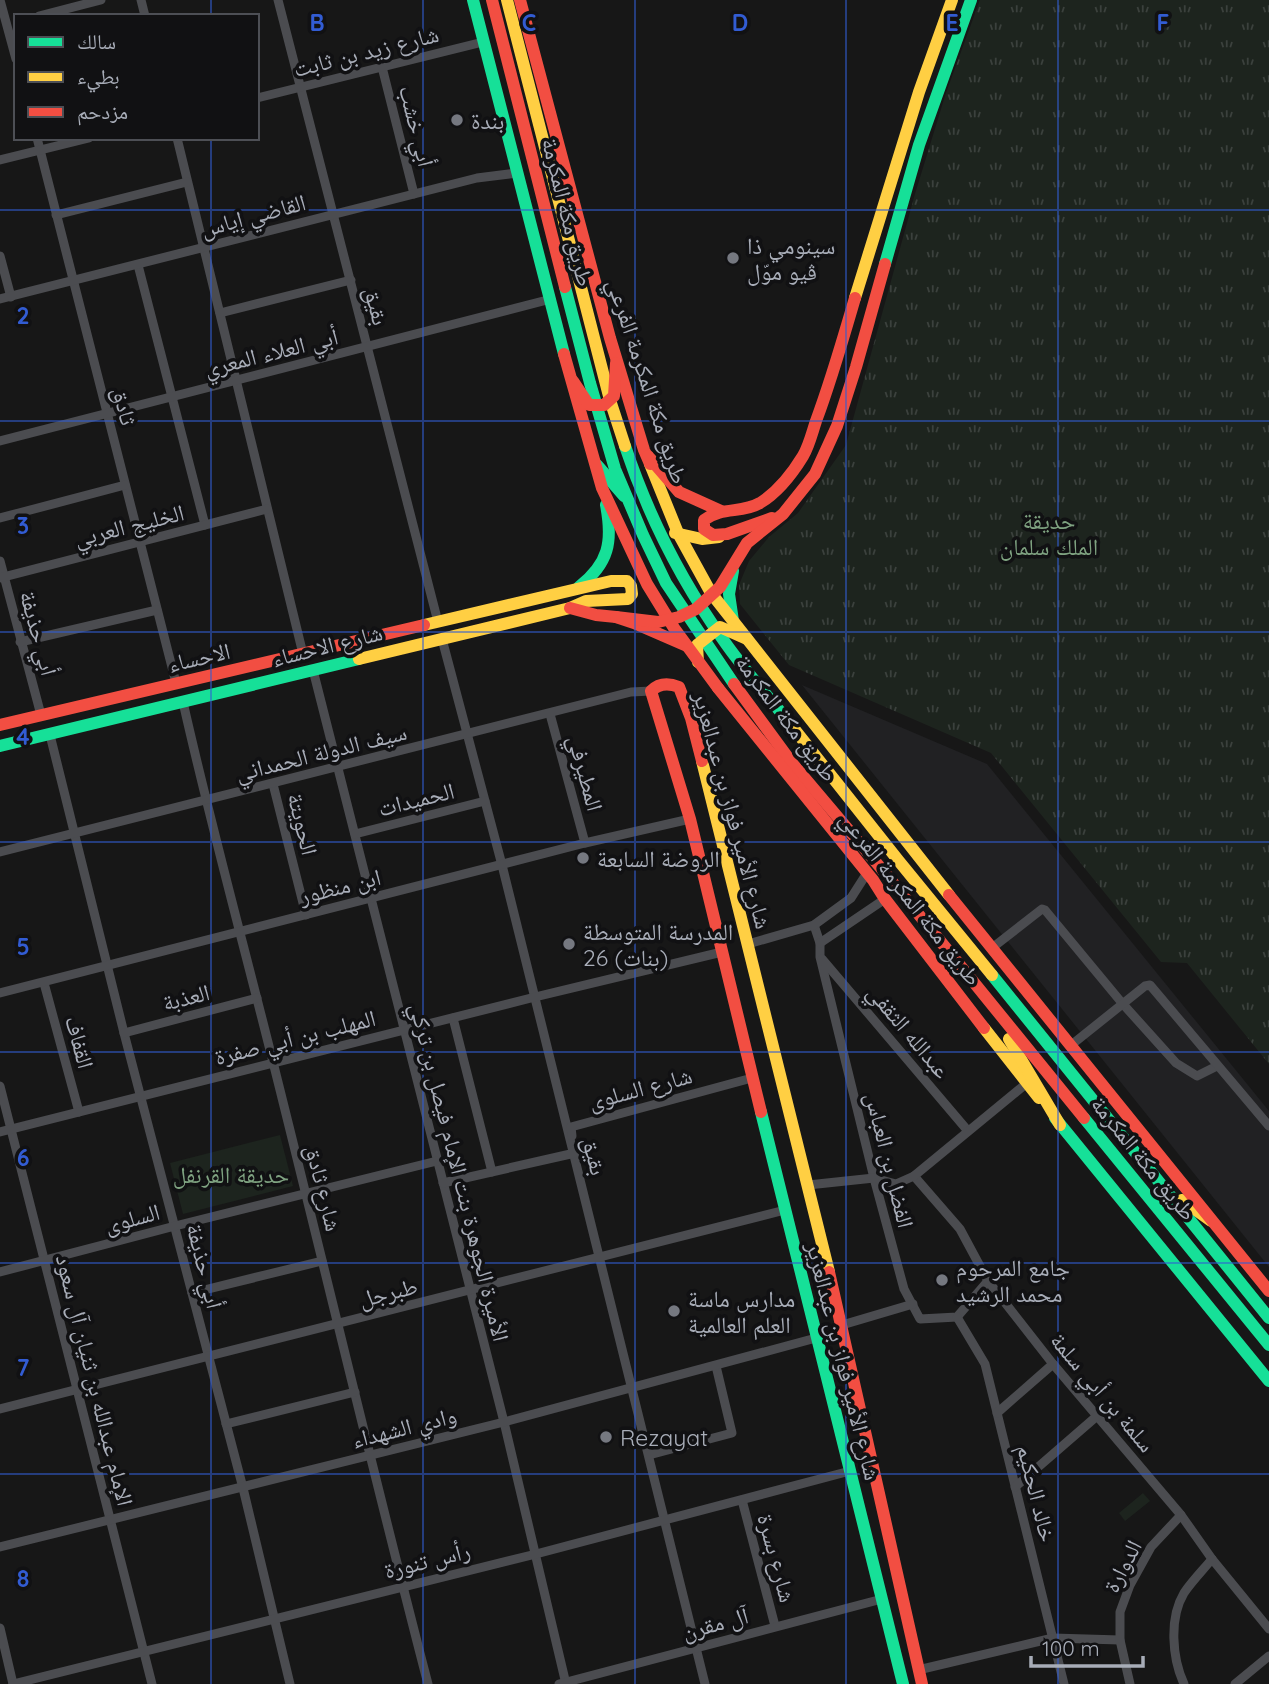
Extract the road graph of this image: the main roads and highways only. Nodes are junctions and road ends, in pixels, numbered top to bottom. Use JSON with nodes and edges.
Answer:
{"nodes":[{"id":1,"x":473,"y":0,"type":"edge"},
{"id":2,"x":492,"y":0,"type":"edge"},
{"id":3,"x":507,"y":0,"type":"edge"},
{"id":4,"x":520,"y":0,"type":"edge"},
{"id":5,"x":951,"y":0,"type":"edge"},
{"id":6,"x":971,"y":0,"type":"edge"},
{"id":7,"x":875,"y":232,"type":"junction"},
{"id":8,"x":893,"y":238,"type":"junction"},
{"id":9,"x":617,"y":360,"type":"junction"},
{"id":10,"x":569,"y":375,"type":"junction"},
{"id":11,"x":643,"y":450,"type":"junction"},
{"id":12,"x":595,"y":462,"type":"junction"},
{"id":13,"x":602,"y":488,"type":"junction"},
{"id":14,"x":789,"y":507,"type":"junction"},
{"id":15,"x":722,"y":511,"type":"junction"},
{"id":16,"x":678,"y":533,"type":"junction"},
{"id":17,"x":727,"y":534,"type":"junction"},
{"id":18,"x":733,"y":567,"type":"junction"},
{"id":19,"x":627,"y":581,"type":"junction"},
{"id":20,"x":647,"y":584,"type":"junction"},
{"id":21,"x":575,"y":590,"type":"junction"},
{"id":22,"x":712,"y":594,"type":"junction"},
{"id":23,"x":701,"y":605,"type":"junction"},
{"id":24,"x":570,"y":608,"type":"junction"},
{"id":25,"x":616,"y":617,"type":"junction"},
{"id":26,"x":730,"y":617,"type":"junction"},
{"id":27,"x":669,"y":619,"type":"junction"},
{"id":28,"x":747,"y":639,"type":"junction"},
{"id":29,"x":687,"y":646,"type":"junction"},
{"id":30,"x":698,"y":662,"type":"junction"},
{"id":31,"x":0,"y":725,"type":"edge"},
{"id":32,"x":0,"y":746,"type":"edge"},
{"id":33,"x":959,"y":964,"type":"junction"},
{"id":34,"x":1072,"y":1073,"type":"junction"},
{"id":35,"x":1060,"y":1125,"type":"junction"},
{"id":36,"x":1211,"y":1221,"type":"junction"},
{"id":37,"x":1269,"y":1291,"type":"edge"},
{"id":38,"x":1269,"y":1318,"type":"edge"},
{"id":39,"x":1269,"y":1345,"type":"edge"},
{"id":40,"x":1269,"y":1381,"type":"edge"},
{"id":41,"x":903,"y":1684,"type":"edge"},
{"id":42,"x":922,"y":1684,"type":"edge"}],
"edges":[{"from":1,"to":10,"type":"main road","name":"طريق مكة المكرمة الفرعي"},
{"from":2,"to":33,"type":"main road","name":"طريق مكة المكرمة"},
{"from":3,"to":34,"type":"main road","name":"طريق مكة المكرمة"},
{"from":4,"to":9,"type":"main road","name":"طريق مكة المكرمة الفرعي"},
{"from":5,"to":7,"type":"main road"},
{"from":6,"to":8,"type":"main road"},
{"from":7,"to":8,"type":"main road"},
{"from":7,"to":15,"type":"main road"},
{"from":8,"to":14,"type":"main road"},
{"from":9,"to":10,"type":"main road"},
{"from":9,"to":11,"type":"main road","name":"طريق مكة المكرمة الفرعي"},
{"from":10,"to":12,"type":"main road","name":"طريق مكة المكرمة الفرعي"},
{"from":11,"to":15,"type":"main road"},
{"from":11,"to":16,"type":"main road","name":"طريق مكة المكرمة الفرعي"},
{"from":12,"to":13,"type":"main road","name":"طريق مكة المكرمة الفرعي"},
{"from":12,"to":16,"type":"main road"},
{"from":13,"to":20,"type":"main road","name":"طريق مكة المكرمة الفرعي"},
{"from":13,"to":21,"type":"main road"},
{"from":14,"to":17,"type":"main road"},
{"from":14,"to":18,"type":"main road"},
{"from":15,"to":17,"type":"main road"},
{"from":16,"to":17,"type":"main road"},
{"from":16,"to":22,"type":"main road","name":"طريق مكة المكرمة الفرعي"},
{"from":18,"to":22,"type":"main road"},
{"from":18,"to":26,"type":"main road"},
{"from":19,"to":20,"type":"main road"},
{"from":19,"to":21,"type":"main road","name":"الاحساء"},
{"from":19,"to":24,"type":"main road","name":"شارع الاحساء"},
{"from":20,"to":23,"type":"main road"},
{"from":20,"to":27,"type":"main road","name":"طريق مكة المكرمة الفرعي"},
{"from":21,"to":31,"type":"main road","name":"الاحساء"},
{"from":22,"to":23,"type":"main road"},
{"from":22,"to":26,"type":"main road","name":"طريق مكة المكرمة الفرعي"},
{"from":23,"to":26,"type":"main road"},
{"from":23,"to":27,"type":"main road"},
{"from":24,"to":25,"type":"main road"},
{"from":24,"to":32,"type":"main road","name":"شارع الاحساء"},
{"from":25,"to":27,"type":"main road"},
{"from":25,"to":29,"type":"main road"},
{"from":26,"to":28,"type":"main road","name":"طريق مكة المكرمة الفرعي"},
{"from":27,"to":29,"type":"main road","name":"طريق مكة المكرمة الفرعي"},
{"from":28,"to":30,"type":"main road"},
{"from":28,"to":36,"type":"main road","name":"طريق مكة المكرمة الفرعي"},
{"from":29,"to":30,"type":"main road","name":"طريق مكة المكرمة الفرعي"},
{"from":30,"to":35,"type":"main road","name":"طريق مكة المكرمة الفرعي"},
{"from":33,"to":35,"type":"main road"},
{"from":33,"to":39,"type":"main road","name":"طريق مكة المكرمة"},
{"from":34,"to":36,"type":"main road"},
{"from":34,"to":38,"type":"main road","name":"طريق مكة المكرمة"},
{"from":35,"to":40,"type":"main road","name":"طريق مكة المكرمة الفرعي"},
{"from":36,"to":37,"type":"main road","name":"طريق مكة المكرمة الفرعي"},
{"from":41,"to":42,"type":"main road","name":"شارع الأمير فواز بن عبدالعزير"}]}
